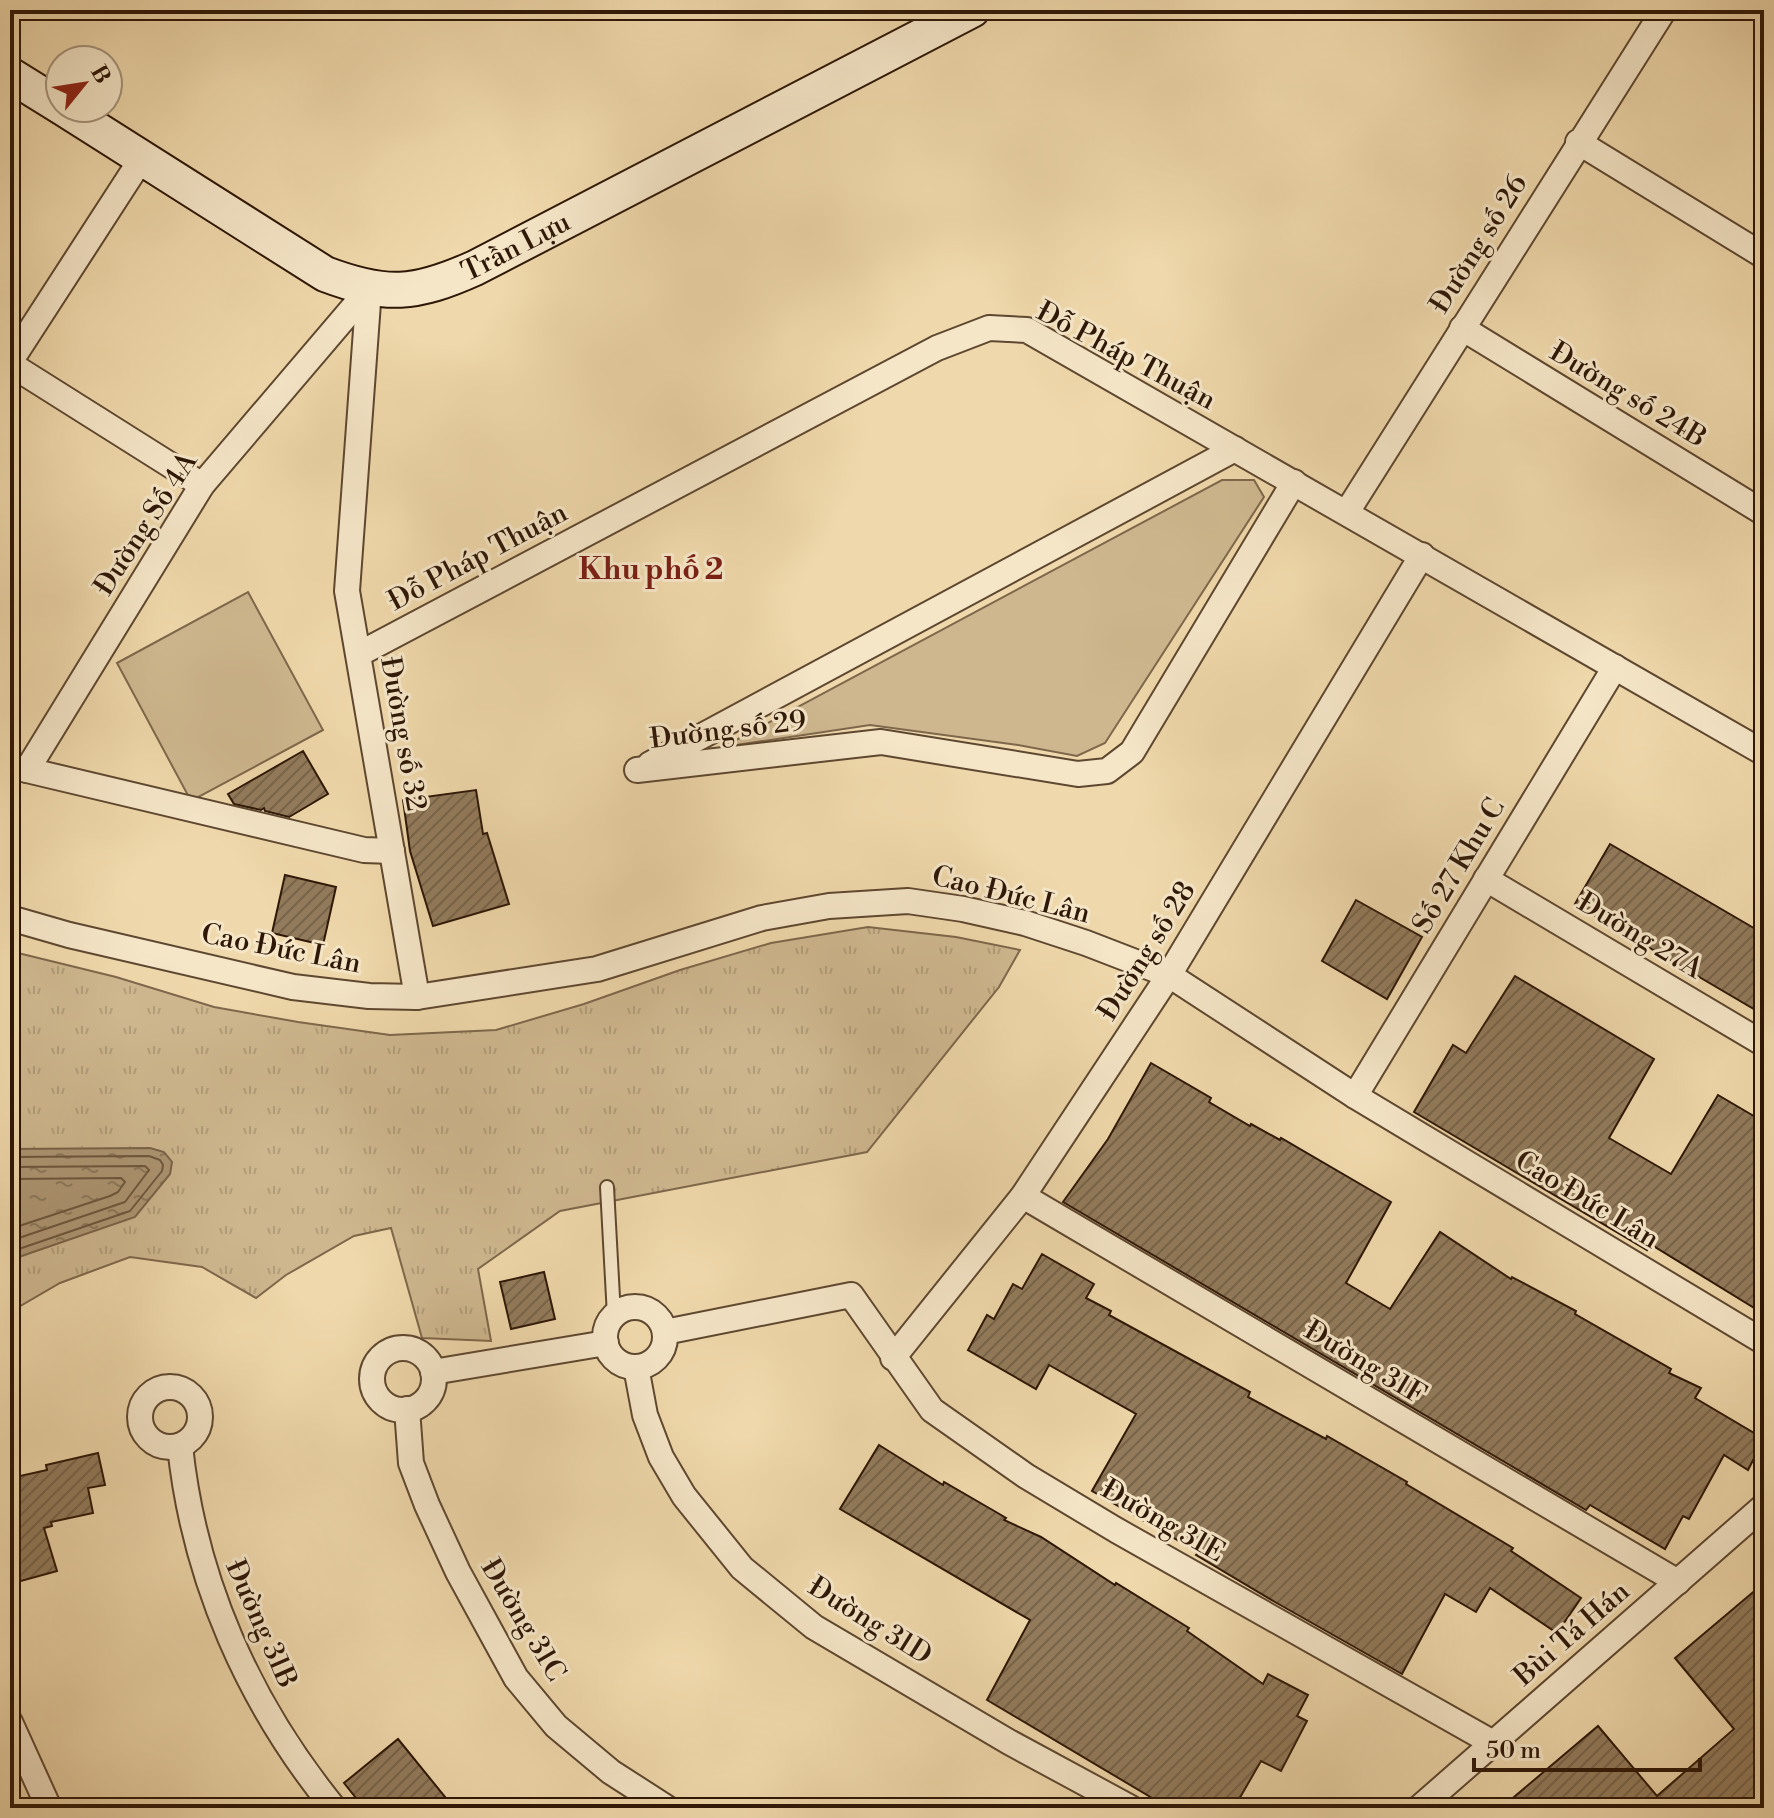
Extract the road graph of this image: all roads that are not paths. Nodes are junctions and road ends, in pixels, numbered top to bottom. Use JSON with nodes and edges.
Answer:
{"nodes":[{"id":1,"x":1664,"y":10,"type":"edge"},
{"id":2,"x":952,"y":15,"type":"edge"},
{"id":3,"x":10,"y":75,"type":"edge"},
{"id":4,"x":44,"y":96,"type":"edge"},
{"id":5,"x":88,"y":124,"type":"edge"},
{"id":6,"x":1578,"y":142,"type":"junction"},
{"id":7,"x":142,"y":158,"type":"junction"},
{"id":8,"x":1764,"y":256,"type":"edge"},
{"id":9,"x":369,"y":289,"type":"junction"},
{"id":10,"x":1462,"y":328,"type":"junction"},
{"id":11,"x":10,"y":363,"type":"edge"},
{"id":12,"x":1235,"y":449,"type":"junction"},
{"id":13,"x":1294,"y":482,"type":"junction"},
{"id":14,"x":202,"y":485,"type":"junction"},
{"id":15,"x":1347,"y":512,"type":"junction"},
{"id":16,"x":1764,"y":513,"type":"edge"},
{"id":17,"x":1422,"y":555,"type":"junction"},
{"id":18,"x":359,"y":654,"type":"junction"},
{"id":19,"x":1615,"y":667,"type":"junction"},
{"id":20,"x":1764,"y":753,"type":"edge"},
{"id":21,"x":19,"y":768,"type":"edge"},
{"id":22,"x":392,"y":851,"type":"junction"},
{"id":23,"x":1486,"y":879,"type":"junction"},
{"id":24,"x":10,"y":918,"type":"edge"},
{"id":25,"x":1169,"y":975,"type":"junction"},
{"id":26,"x":417,"y":997,"type":"junction"},
{"id":27,"x":1764,"y":1044,"type":"edge"},
{"id":28,"x":1355,"y":1096,"type":"junction"},
{"id":29,"x":607,"y":1187,"type":"dead end"},
{"id":30,"x":1023,"y":1196,"type":"junction"},
{"id":31,"x":614,"y":1316,"type":"junction"},
{"id":32,"x":665,"y":1332,"type":"junction"},
{"id":33,"x":1764,"y":1342,"type":"edge"},
{"id":34,"x":606,"y":1343,"type":"junction"},
{"id":35,"x":893,"y":1358,"type":"junction"},
{"id":36,"x":636,"y":1367,"type":"junction"},
{"id":37,"x":433,"y":1372,"type":"junction"},
{"id":38,"x":407,"y":1409,"type":"junction"},
{"id":39,"x":180,"y":1446,"type":"dead end"},
{"id":40,"x":1764,"y":1506,"type":"edge"},
{"id":41,"x":1678,"y":1582,"type":"junction"},
{"id":42,"x":10,"y":1722,"type":"edge"},
{"id":43,"x":1493,"y":1743,"type":"junction"},
{"id":44,"x":19,"y":1771,"type":"edge"},
{"id":45,"x":49,"y":1808,"type":"edge"},
{"id":46,"x":334,"y":1808,"type":"edge"},
{"id":47,"x":667,"y":1808,"type":"edge"},
{"id":48,"x":1131,"y":1808,"type":"edge"},
{"id":49,"x":1419,"y":1808,"type":"edge"}],
"edges":[{"from":1,"to":6,"type":"street","name":"Đường số 26"},
{"from":2,"to":9,"type":"street","name":"Trần Lựu"},
{"from":3,"to":4,"type":"street","name":"Trần Lựu"},
{"from":5,"to":7,"type":"street","name":"Trần Lựu"},
{"from":6,"to":8,"type":"street"},
{"from":6,"to":10,"type":"street","name":"Đường số 26"},
{"from":7,"to":9,"type":"street","name":"Trần Lựu"},
{"from":7,"to":11,"type":"street"},
{"from":9,"to":14,"type":"street","name":"Đường Số 4A"},
{"from":9,"to":18,"type":"street","name":"Đường số 32"},
{"from":10,"to":15,"type":"street","name":"Đường số 26"},
{"from":10,"to":16,"type":"street","name":"Đường số 24B"},
{"from":11,"to":14,"type":"street"},
{"from":12,"to":13,"type":"street","name":"Đỗ Pháp Thuận"},
{"from":12,"to":13,"type":"street","name":"Đường số 29"},
{"from":12,"to":18,"type":"street","name":"Đỗ Pháp Thuận"},
{"from":13,"to":15,"type":"street","name":"Đỗ Pháp Thuận"},
{"from":14,"to":21,"type":"street","name":"Đường Số 4A"},
{"from":15,"to":17,"type":"street","name":"Đỗ Pháp Thuận"},
{"from":17,"to":19,"type":"street","name":"Đỗ Pháp Thuận"},
{"from":17,"to":25,"type":"street","name":"Đường số 28"},
{"from":18,"to":22,"type":"street","name":"Đường số 32"},
{"from":19,"to":20,"type":"street","name":"Đỗ Pháp Thuận"},
{"from":19,"to":23,"type":"street","name":"Số 27 Khu C"},
{"from":21,"to":22,"type":"street"},
{"from":22,"to":26,"type":"street","name":"Đường số 32"},
{"from":23,"to":27,"type":"street","name":"Đường 27A"},
{"from":23,"to":28,"type":"street","name":"Số 27 Khu C"},
{"from":24,"to":26,"type":"street","name":"Cao Đức Lân"},
{"from":25,"to":26,"type":"street","name":"Cao Đức Lân"},
{"from":25,"to":28,"type":"street","name":"Cao Đức Lân"},
{"from":25,"to":30,"type":"street","name":"Đường số 28"},
{"from":28,"to":33,"type":"street","name":"Cao Đức Lân"},
{"from":29,"to":31,"type":"lane"},
{"from":30,"to":35,"type":"street","name":"Đường số 28"},
{"from":30,"to":41,"type":"street","name":"Đường 31F"},
{"from":31,"to":32,"type":"street"},
{"from":31,"to":34,"type":"street"},
{"from":32,"to":35,"type":"street","name":"Đường 31E"},
{"from":32,"to":36,"type":"street"},
{"from":34,"to":36,"type":"street"},
{"from":34,"to":37,"type":"street"},
{"from":35,"to":43,"type":"street","name":"Đường 31E"},
{"from":36,"to":48,"type":"street","name":"Đường 31D"},
{"from":37,"to":38,"type":"street"},
{"from":37,"to":38,"type":"street"},
{"from":38,"to":47,"type":"street","name":"Đường 31C"},
{"from":39,"to":46,"type":"street","name":"Đường 31B"},
{"from":40,"to":41,"type":"street","name":"Bùi Tá Hán"},
{"from":41,"to":43,"type":"street","name":"Bùi Tá Hán"},
{"from":42,"to":44,"type":"street"},
{"from":43,"to":49,"type":"street","name":"Bùi Tá Hán"},
{"from":44,"to":45,"type":"street"}]}
